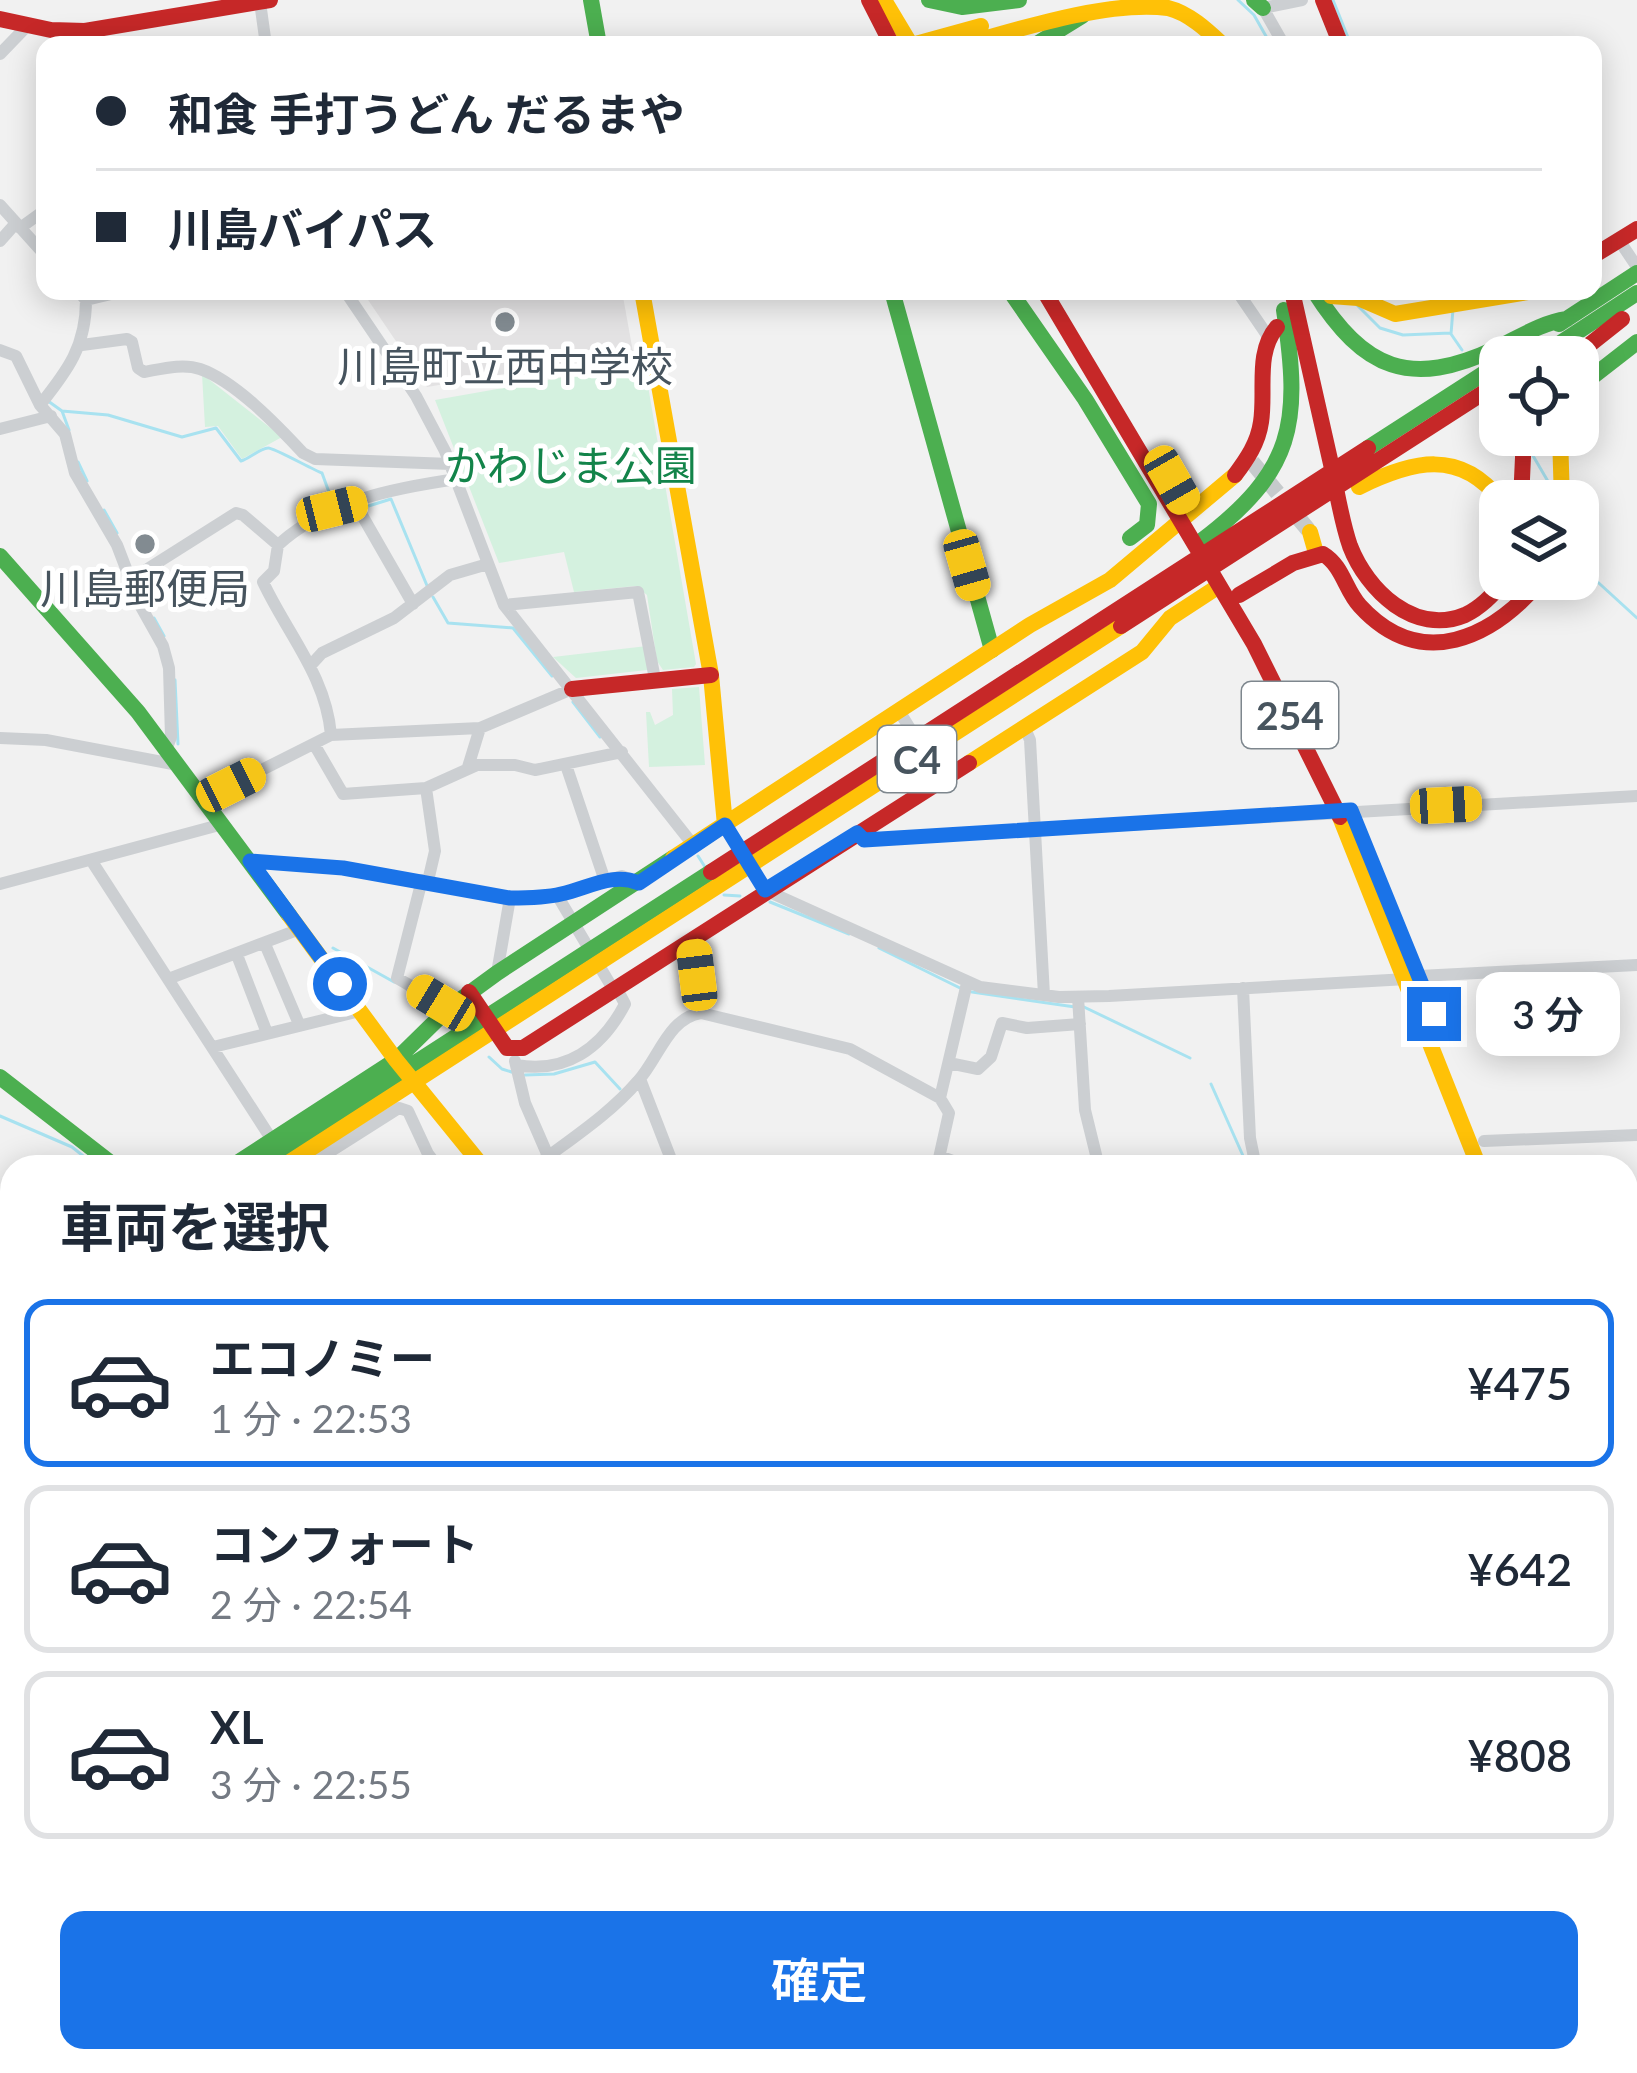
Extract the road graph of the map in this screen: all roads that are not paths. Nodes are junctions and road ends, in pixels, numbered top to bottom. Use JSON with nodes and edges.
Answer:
{"nodes":[{"id":1,"x":270,"y":0,"type":"edge"},
{"id":2,"x":591,"y":0,"type":"edge"},
{"id":3,"x":869,"y":0,"type":"edge"},
{"id":4,"x":884,"y":0,"type":"edge"},
{"id":5,"x":929,"y":0,"type":"edge"},
{"id":6,"x":1019,"y":0,"type":"edge"},
{"id":7,"x":1069,"y":0,"type":"edge"},
{"id":8,"x":1184,"y":0,"type":"edge"},
{"id":9,"x":1302,"y":0,"type":"edge"},
{"id":10,"x":1323,"y":0,"type":"edge"},
{"id":11,"x":260,"y":1,"type":"edge"},
{"id":12,"x":1258,"y":4,"type":"edge"},
{"id":13,"x":1093,"y":9,"type":"junction"},
{"id":14,"x":0,"y":19,"type":"edge"},
{"id":15,"x":27,"y":26,"type":"junction"},
{"id":16,"x":60,"y":36,"type":"edge"},
{"id":17,"x":100,"y":36,"type":"edge"},
{"id":18,"x":265,"y":36,"type":"edge"},
{"id":19,"x":597,"y":36,"type":"edge"},
{"id":20,"x":887,"y":36,"type":"edge"},
{"id":21,"x":906,"y":36,"type":"edge"},
{"id":22,"x":966,"y":36,"type":"edge"},
{"id":23,"x":973,"y":36,"type":"edge"},
{"id":24,"x":1050,"y":36,"type":"edge"},
{"id":25,"x":1213,"y":36,"type":"edge"},
{"id":26,"x":1229,"y":36,"type":"edge"},
{"id":27,"x":1278,"y":36,"type":"edge"},
{"id":28,"x":1337,"y":36,"type":"edge"},
{"id":29,"x":0,"y":54,"type":"edge"},
{"id":30,"x":0,"y":205,"type":"edge"},
{"id":31,"x":36,"y":215,"type":"edge"},
{"id":32,"x":18,"y":225,"type":"junction"},
{"id":33,"x":1637,"y":229,"type":"edge"},
{"id":34,"x":1619,"y":240,"type":"junction"},
{"id":35,"x":0,"y":241,"type":"edge"},
{"id":36,"x":36,"y":245,"type":"edge"},
{"id":37,"x":1602,"y":250,"type":"edge"},
{"id":38,"x":1637,"y":270,"type":"edge"},
{"id":39,"x":1637,"y":293,"type":"edge"},
{"id":40,"x":1602,"y":294,"type":"edge"},
{"id":41,"x":82,"y":300,"type":"edge"},
{"id":42,"x":351,"y":300,"type":"edge"},
{"id":43,"x":644,"y":300,"type":"edge"},
{"id":44,"x":895,"y":300,"type":"edge"},
{"id":45,"x":1016,"y":300,"type":"edge"},
{"id":46,"x":1038,"y":300,"type":"edge"},
{"id":47,"x":1049,"y":300,"type":"edge"},
{"id":48,"x":1064,"y":300,"type":"edge"},
{"id":49,"x":1245,"y":300,"type":"edge"},
{"id":50,"x":1282,"y":300,"type":"edge"},
{"id":51,"x":1294,"y":300,"type":"edge"},
{"id":52,"x":1306,"y":300,"type":"edge"},
{"id":53,"x":1338,"y":300,"type":"edge"},
{"id":54,"x":1356,"y":300,"type":"edge"},
{"id":55,"x":1594,"y":300,"type":"edge"},
{"id":56,"x":1445,"y":302,"type":"edge"},
{"id":57,"x":1637,"y":309,"type":"edge"},
{"id":58,"x":1567,"y":319,"type":"junction"},
{"id":59,"x":1272,"y":331,"type":"joint"},
{"id":60,"x":1541,"y":336,"type":"edge"},
{"id":61,"x":1571,"y":336,"type":"edge"},
{"id":62,"x":1599,"y":338,"type":"edge"},
{"id":63,"x":1637,"y":342,"type":"edge"},
{"id":64,"x":82,"y":345,"type":"junction"},
{"id":65,"x":0,"y":350,"type":"edge"},
{"id":66,"x":1087,"y":364,"type":"junction"},
{"id":67,"x":1599,"y":372,"type":"edge"},
{"id":68,"x":1479,"y":387,"type":"edge"},
{"id":69,"x":40,"y":405,"type":"junction"},
{"id":70,"x":51,"y":416,"type":"junction"},
{"id":71,"x":0,"y":429,"type":"edge"},
{"id":72,"x":451,"y":464,"type":"junction"},
{"id":73,"x":1367,"y":467,"type":"junction"},
{"id":74,"x":457,"y":479,"type":"junction"},
{"id":75,"x":1484,"y":480,"type":"edge"},
{"id":76,"x":355,"y":503,"type":"junction"},
{"id":77,"x":1186,"y":515,"type":"junction"},
{"id":78,"x":1310,"y":532,"type":"tunnel mouth"},
{"id":79,"x":1130,"y":538,"type":"dead end"},
{"id":80,"x":278,"y":545,"type":"junction"},
{"id":81,"x":1232,"y":546,"type":"junction"},
{"id":82,"x":1316,"y":553,"type":"junction"},
{"id":83,"x":0,"y":556,"type":"edge"},
{"id":84,"x":488,"y":564,"type":"junction"},
{"id":85,"x":130,"y":580,"type":"junction"},
{"id":86,"x":1219,"y":586,"type":"junction"},
{"id":87,"x":1479,"y":592,"type":"edge"},
{"id":88,"x":1239,"y":595,"type":"junction"},
{"id":89,"x":1488,"y":600,"type":"edge"},
{"id":90,"x":1526,"y":600,"type":"edge"},
{"id":91,"x":413,"y":604,"type":"junction"},
{"id":92,"x":504,"y":605,"type":"junction"},
{"id":93,"x":992,"y":650,"type":"junction"},
{"id":94,"x":1065,"y":653,"type":"junction"},
{"id":95,"x":310,"y":666,"type":"junction"},
{"id":96,"x":711,"y":675,"type":"junction"},
{"id":97,"x":656,"y":679,"type":"junction"},
{"id":98,"x":572,"y":689,"type":"junction"},
{"id":99,"x":1024,"y":726,"type":"junction"},
{"id":100,"x":480,"y":728,"type":"junction"},
{"id":101,"x":332,"y":735,"type":"junction"},
{"id":102,"x":0,"y":738,"type":"edge"},
{"id":103,"x":314,"y":744,"type":"junction"},
{"id":104,"x":166,"y":750,"type":"junction"},
{"id":105,"x":616,"y":753,"type":"junction"},
{"id":106,"x":178,"y":765,"type":"junction"},
{"id":107,"x":566,"y":765,"type":"junction"},
{"id":108,"x":467,"y":767,"type":"junction"},
{"id":109,"x":427,"y":788,"type":"junction"},
{"id":110,"x":1637,"y":796,"type":"edge"},
{"id":111,"x":204,"y":799,"type":"junction"},
{"id":112,"x":1344,"y":810,"type":"junction"},
{"id":113,"x":223,"y":824,"type":"junction"},
{"id":114,"x":725,"y":825,"type":"junction"},
{"id":115,"x":1034,"y":830,"type":"junction"},
{"id":116,"x":857,"y":833,"type":"junction"},
{"id":117,"x":694,"y":845,"type":"junction"},
{"id":118,"x":91,"y":860,"type":"junction"},
{"id":119,"x":250,"y":861,"type":"junction"},
{"id":120,"x":425,"y":881,"type":"junction"},
{"id":121,"x":605,"y":881,"type":"junction"},
{"id":122,"x":639,"y":883,"type":"junction"},
{"id":123,"x":0,"y":884,"type":"edge"},
{"id":124,"x":765,"y":890,"type":"junction"},
{"id":125,"x":557,"y":895,"type":"junction"},
{"id":126,"x":510,"y":898,"type":"junction"},
{"id":127,"x":300,"y":929,"type":"junction"},
{"id":128,"x":578,"y":934,"type":"junction"},
{"id":129,"x":692,"y":936,"type":"junction"},
{"id":130,"x":265,"y":944,"type":"junction"},
{"id":131,"x":237,"y":955,"type":"junction"},
{"id":132,"x":1637,"y":965,"type":"edge"},
{"id":133,"x":497,"y":973,"type":"junction"},
{"id":134,"x":1413,"y":978,"type":"junction"},
{"id":135,"x":168,"y":979,"type":"junction"},
{"id":136,"x":967,"y":983,"type":"junction"},
{"id":137,"x":611,"y":984,"type":"junction"},
{"id":138,"x":1243,"y":988,"type":"junction"},
{"id":139,"x":469,"y":992,"type":"junction"},
{"id":140,"x":1044,"y":995,"type":"junction"},
{"id":141,"x":1078,"y":997,"type":"junction"},
{"id":142,"x":449,"y":1008,"type":"junction"},
{"id":143,"x":360,"y":1011,"type":"junction"},
{"id":144,"x":701,"y":1013,"type":"junction"},
{"id":145,"x":499,"y":1018,"type":"junction"},
{"id":146,"x":299,"y":1024,"type":"junction"},
{"id":147,"x":1080,"y":1024,"type":"junction"},
{"id":148,"x":267,"y":1033,"type":"junction"},
{"id":149,"x":213,"y":1047,"type":"junction"},
{"id":150,"x":396,"y":1060,"type":"junction"},
{"id":151,"x":949,"y":1063,"type":"junction"},
{"id":152,"x":516,"y":1065,"type":"junction"},
{"id":153,"x":0,"y":1077,"type":"edge"},
{"id":154,"x":640,"y":1079,"type":"junction"},
{"id":155,"x":940,"y":1098,"type":"junction"},
{"id":156,"x":1637,"y":1135,"type":"edge"},
{"id":157,"x":272,"y":1140,"type":"junction"},
{"id":158,"x":1484,"y":1141,"type":"junction"},
{"id":159,"x":101,"y":1155,"type":"edge"},
{"id":160,"x":249,"y":1155,"type":"edge"},
{"id":161,"x":274,"y":1155,"type":"edge"},
{"id":162,"x":299,"y":1155,"type":"edge"},
{"id":163,"x":325,"y":1155,"type":"edge"},
{"id":164,"x":429,"y":1155,"type":"edge"},
{"id":165,"x":473,"y":1155,"type":"edge"},
{"id":166,"x":548,"y":1155,"type":"edge"},
{"id":167,"x":549,"y":1155,"type":"edge"},
{"id":168,"x":671,"y":1155,"type":"edge"},
{"id":169,"x":940,"y":1155,"type":"edge"},
{"id":170,"x":1096,"y":1155,"type":"edge"},
{"id":171,"x":1254,"y":1155,"type":"edge"},
{"id":172,"x":1475,"y":1155,"type":"edge"},
{"id":173,"x":1489,"y":1155,"type":"edge"}],
"edges":[{"from":1,"to":11,"type":"main road"},
{"from":2,"to":19,"type":"main road"},
{"from":3,"to":20,"type":"main road"},
{"from":4,"to":21,"type":"main road"},
{"from":5,"to":6,"type":"main road"},
{"from":7,"to":22,"type":"main road"},
{"from":8,"to":26,"type":"main road"},
{"from":9,"to":12,"type":"street"},
{"from":10,"to":28,"type":"main road"},
{"from":11,"to":17,"type":"main road"},
{"from":11,"to":18,"type":"street"},
{"from":12,"to":27,"type":"street"},
{"from":13,"to":23,"type":"main road"},
{"from":13,"to":24,"type":"main road"},
{"from":13,"to":25,"type":"main road"},
{"from":14,"to":15,"type":"main road"},
{"from":15,"to":16,"type":"main road"},
{"from":15,"to":29,"type":"street"},
{"from":30,"to":32,"type":"street"},
{"from":31,"to":32,"type":"street"},
{"from":32,"to":35,"type":"street"},
{"from":32,"to":36,"type":"street"},
{"from":33,"to":34,"type":"main road"},
{"from":34,"to":37,"type":"main road"},
{"from":34,"to":38,"type":"street"},
{"from":38,"to":40,"type":"main road"},
{"from":39,"to":61,"type":"main road"},
{"from":41,"to":64,"type":"street"},
{"from":42,"to":72,"type":"street"},
{"from":43,"to":96,"type":"main road"},
{"from":44,"to":93,"type":"main road"},
{"from":45,"to":79,"type":"main road"},
{"from":46,"to":66,"type":"main road"},
{"from":47,"to":66,"type":"main road","number":"254"},
{"from":48,"to":77,"type":"main road","number":"254"},
{"from":49,"to":59,"type":"street"},
{"from":50,"to":81,"type":"main road"},
{"from":51,"to":89,"type":"main road"},
{"from":52,"to":87,"type":"main road"},
{"from":53,"to":58,"type":"main road"},
{"from":54,"to":56,"type":"main road"},
{"from":55,"to":58,"type":"main road"},
{"from":57,"to":62,"type":"main road"},
{"from":58,"to":60,"type":"main road"},
{"from":59,"to":77,"type":"main road"},
{"from":63,"to":67,"type":"main road"},
{"from":64,"to":69,"type":"street"},
{"from":64,"to":72,"type":"street"},
{"from":65,"to":69,"type":"street"},
{"from":66,"to":77,"type":"main road","number":"254"},
{"from":68,"to":73,"type":"main road","number":"C4"},
{"from":69,"to":70,"type":"street"},
{"from":70,"to":71,"type":"street"},
{"from":70,"to":85,"type":"street"},
{"from":72,"to":74,"type":"street"},
{"from":73,"to":75,"type":"main road"},
{"from":73,"to":81,"type":"main road","number":"C4"},
{"from":74,"to":76,"type":"street"},
{"from":74,"to":84,"type":"street"},
{"from":76,"to":80,"type":"street"},
{"from":76,"to":91,"type":"street"},
{"from":77,"to":86,"type":"main road","number":"254"},
{"from":77,"to":88,"type":"main road","number":"254"},
{"from":77,"to":93,"type":"main road"},
{"from":78,"to":82,"type":"main road"},
{"from":80,"to":85,"type":"street"},
{"from":80,"to":95,"type":"street"},
{"from":81,"to":94,"type":"main road"},
{"from":81,"to":94,"type":"main road","number":"C4"},
{"from":82,"to":88,"type":"main road"},
{"from":82,"to":90,"type":"main road"},
{"from":83,"to":104,"type":"main road"},
{"from":84,"to":91,"type":"street"},
{"from":84,"to":92,"type":"street"},
{"from":85,"to":104,"type":"street"},
{"from":86,"to":99,"type":"main road"},
{"from":86,"to":112,"type":"main road","number":"254"},
{"from":88,"to":112,"type":"main road","number":"254"},
{"from":91,"to":95,"type":"street"},
{"from":92,"to":97,"type":"street"},
{"from":92,"to":98,"type":"street"},
{"from":93,"to":114,"type":"main road"},
{"from":94,"to":145,"type":"main road","number":"C4"},
{"from":95,"to":101,"type":"street"},
{"from":96,"to":97,"type":"main road"},
{"from":96,"to":114,"type":"main road"},
{"from":97,"to":98,"type":"main road"},
{"from":98,"to":100,"type":"street"},
{"from":98,"to":105,"type":"street"},
{"from":99,"to":115,"type":"street"},
{"from":99,"to":116,"type":"main road"},
{"from":100,"to":101,"type":"street"},
{"from":100,"to":108,"type":"street"},
{"from":101,"to":103,"type":"street"},
{"from":102,"to":106,"type":"street"},
{"from":103,"to":109,"type":"street"},
{"from":103,"to":111,"type":"street"},
{"from":104,"to":106,"type":"main road"},
{"from":105,"to":107,"type":"street"},
{"from":105,"to":117,"type":"street"},
{"from":106,"to":111,"type":"main road"},
{"from":107,"to":108,"type":"street"},
{"from":107,"to":121,"type":"street"},
{"from":108,"to":109,"type":"street"},
{"from":109,"to":120,"type":"street"},
{"from":110,"to":112,"type":"street"},
{"from":111,"to":113,"type":"main road"},
{"from":112,"to":115,"type":"street"},
{"from":112,"to":134,"type":"main road","number":"254"},
{"from":113,"to":118,"type":"street"},
{"from":113,"to":119,"type":"main road"},
{"from":114,"to":117,"type":"main road"},
{"from":114,"to":124,"type":"street"},
{"from":115,"to":116,"type":"street"},
{"from":115,"to":140,"type":"street"},
{"from":116,"to":124,"type":"main road"},
{"from":117,"to":122,"type":"main road"},
{"from":118,"to":123,"type":"street"},
{"from":118,"to":135,"type":"street"},
{"from":119,"to":120,"type":"street"},
{"from":119,"to":127,"type":"main road"},
{"from":120,"to":126,"type":"street"},
{"from":120,"to":142,"type":"street"},
{"from":121,"to":122,"type":"street"},
{"from":121,"to":125,"type":"street"},
{"from":122,"to":128,"type":"main road"},
{"from":124,"to":129,"type":"main road"},
{"from":124,"to":136,"type":"street"},
{"from":125,"to":126,"type":"street"},
{"from":125,"to":128,"type":"street"},
{"from":126,"to":133,"type":"street"},
{"from":127,"to":130,"type":"street"},
{"from":127,"to":143,"type":"main road"},
{"from":128,"to":133,"type":"main road"},
{"from":128,"to":137,"type":"street"},
{"from":129,"to":137,"type":"main road"},
{"from":129,"to":144,"type":"street"},
{"from":130,"to":131,"type":"street"},
{"from":130,"to":146,"type":"street"},
{"from":131,"to":135,"type":"street"},
{"from":131,"to":148,"type":"street"},
{"from":132,"to":134,"type":"street"},
{"from":133,"to":139,"type":"main road"},
{"from":134,"to":138,"type":"street"},
{"from":134,"to":158,"type":"main road","number":"254"},
{"from":134,"to":172,"type":"main road","number":"254"},
{"from":135,"to":149,"type":"street"},
{"from":136,"to":140,"type":"street"},
{"from":136,"to":151,"type":"street"},
{"from":137,"to":152,"type":"main road"},
{"from":137,"to":152,"type":"street"},
{"from":138,"to":141,"type":"street"},
{"from":138,"to":171,"type":"street"},
{"from":139,"to":142,"type":"main road"},
{"from":139,"to":152,"type":"main road"},
{"from":140,"to":141,"type":"street"},
{"from":141,"to":147,"type":"street"},
{"from":142,"to":150,"type":"main road"},
{"from":143,"to":146,"type":"street"},
{"from":143,"to":150,"type":"main road"},
{"from":144,"to":154,"type":"street"},
{"from":144,"to":155,"type":"street"},
{"from":145,"to":161,"type":"main road","number":"C4"},
{"from":145,"to":162,"type":"main road","number":"C4"},
{"from":146,"to":148,"type":"street"},
{"from":147,"to":151,"type":"street"},
{"from":147,"to":170,"type":"street"},
{"from":148,"to":149,"type":"street"},
{"from":149,"to":157,"type":"street"},
{"from":150,"to":157,"type":"main road"},
{"from":150,"to":165,"type":"main road"},
{"from":151,"to":155,"type":"street"},
{"from":152,"to":166,"type":"street"},
{"from":153,"to":159,"type":"main road"},
{"from":154,"to":167,"type":"street"},
{"from":154,"to":168,"type":"street"},
{"from":155,"to":169,"type":"street"},
{"from":156,"to":158,"type":"street"},
{"from":157,"to":160,"type":"main road"},
{"from":158,"to":173,"type":"main road","number":"254"},
{"from":163,"to":164,"type":"street"}]}
